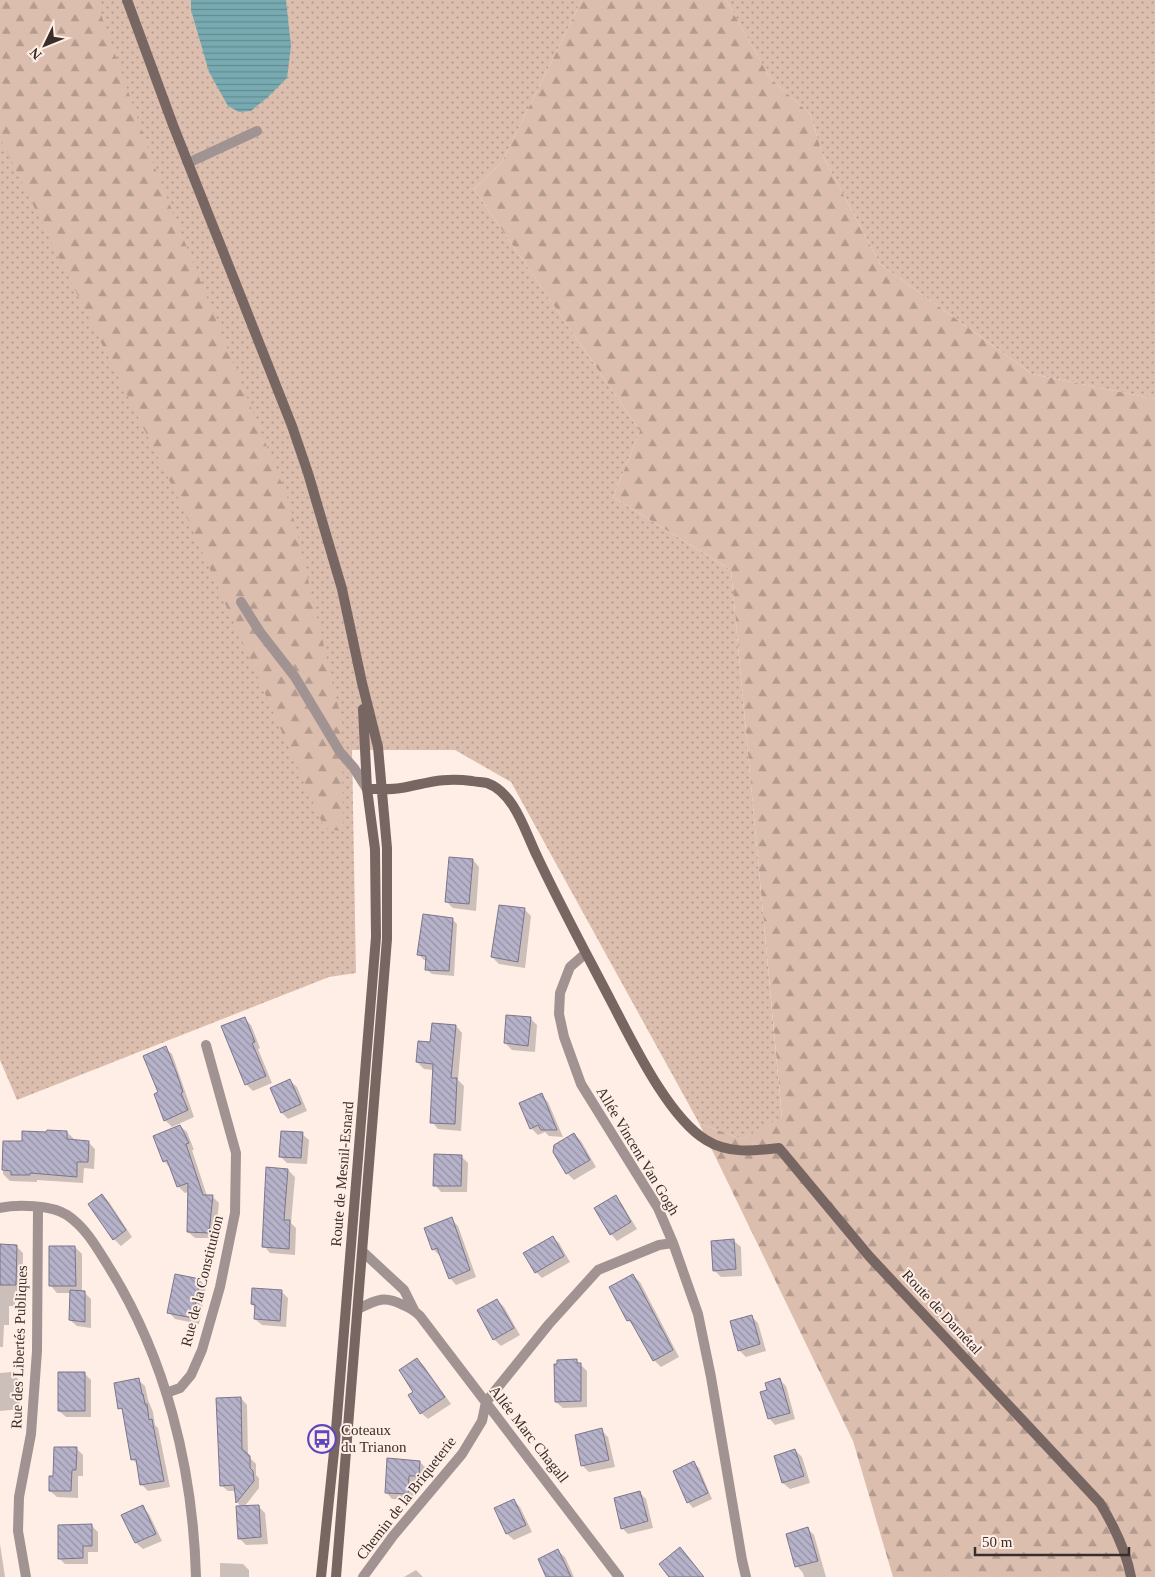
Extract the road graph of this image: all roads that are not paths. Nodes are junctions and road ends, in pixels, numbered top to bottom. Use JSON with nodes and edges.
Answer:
{"nodes":[{"id":1,"x":127,"y":0,"type":"edge"},
{"id":2,"x":257,"y":131,"type":"dead end"},
{"id":3,"x":188,"y":163,"type":"junction"},
{"id":4,"x":242,"y":602,"type":"dead end"},
{"id":5,"x":362,"y":683,"type":"junction"},
{"id":6,"x":383,"y":788,"type":"junction"},
{"id":7,"x":367,"y":790,"type":"junction"},
{"id":8,"x":585,"y":954,"type":"junction"},
{"id":9,"x":206,"y":1045,"type":"dead end"},
{"id":10,"x":38,"y":1207,"type":"junction"},
{"id":11,"x":0,"y":1208,"type":"edge"},
{"id":12,"x":673,"y":1243,"type":"junction"},
{"id":13,"x":363,"y":1252,"type":"junction"},
{"id":14,"x":358,"y":1309,"type":"junction"},
{"id":15,"x":414,"y":1310,"type":"junction"},
{"id":16,"x":166,"y":1393,"type":"junction"},
{"id":17,"x":486,"y":1402,"type":"junction"},
{"id":18,"x":26,"y":1577,"type":"edge"},
{"id":19,"x":196,"y":1577,"type":"edge"},
{"id":20,"x":321,"y":1577,"type":"edge"},
{"id":21,"x":336,"y":1577,"type":"edge"},
{"id":22,"x":363,"y":1577,"type":"edge"},
{"id":23,"x":619,"y":1577,"type":"edge"},
{"id":24,"x":746,"y":1577,"type":"edge"},
{"id":25,"x":1131,"y":1577,"type":"edge"}],
"edges":[{"from":1,"to":3,"type":"main road"},
{"from":2,"to":3,"type":"street"},
{"from":3,"to":5,"type":"main road"},
{"from":4,"to":7,"type":"street"},
{"from":5,"to":6,"type":"main road","name":"Route de Mesnil-Esnard"},
{"from":5,"to":7,"type":"main road","name":"Route de Mesnil-Esnard"},
{"from":6,"to":7,"type":"main road"},
{"from":6,"to":8,"type":"main road"},
{"from":6,"to":13,"type":"main road","name":"Route de Mesnil-Esnard"},
{"from":7,"to":20,"type":"main road","name":"Route de Mesnil-Esnard"},
{"from":8,"to":12,"type":"street","name":"Allée Vincent Van Gogh"},
{"from":8,"to":25,"type":"main road","name":"Route de Darnétal"},
{"from":9,"to":16,"type":"street","name":"Rue de la Constitution"},
{"from":10,"to":11,"type":"street"},
{"from":10,"to":16,"type":"street"},
{"from":10,"to":18,"type":"street","name":"Rue des Libertés Publiques"},
{"from":12,"to":17,"type":"street","name":"Chemin de la Briqueterie"},
{"from":12,"to":24,"type":"street","name":"Allée Vincent Van Gogh"},
{"from":13,"to":14,"type":"main road","name":"Route de Mesnil-Esnard"},
{"from":13,"to":15,"type":"street","name":"Allée Marc Chagall"},
{"from":14,"to":15,"type":"street"},
{"from":14,"to":21,"type":"main road","name":"Route de Mesnil-Esnard"},
{"from":15,"to":17,"type":"street","name":"Allée Marc Chagall"},
{"from":16,"to":19,"type":"street"},
{"from":17,"to":22,"type":"street","name":"Chemin de la Briqueterie"},
{"from":17,"to":23,"type":"street","name":"Allée Marc Chagall"}]}
